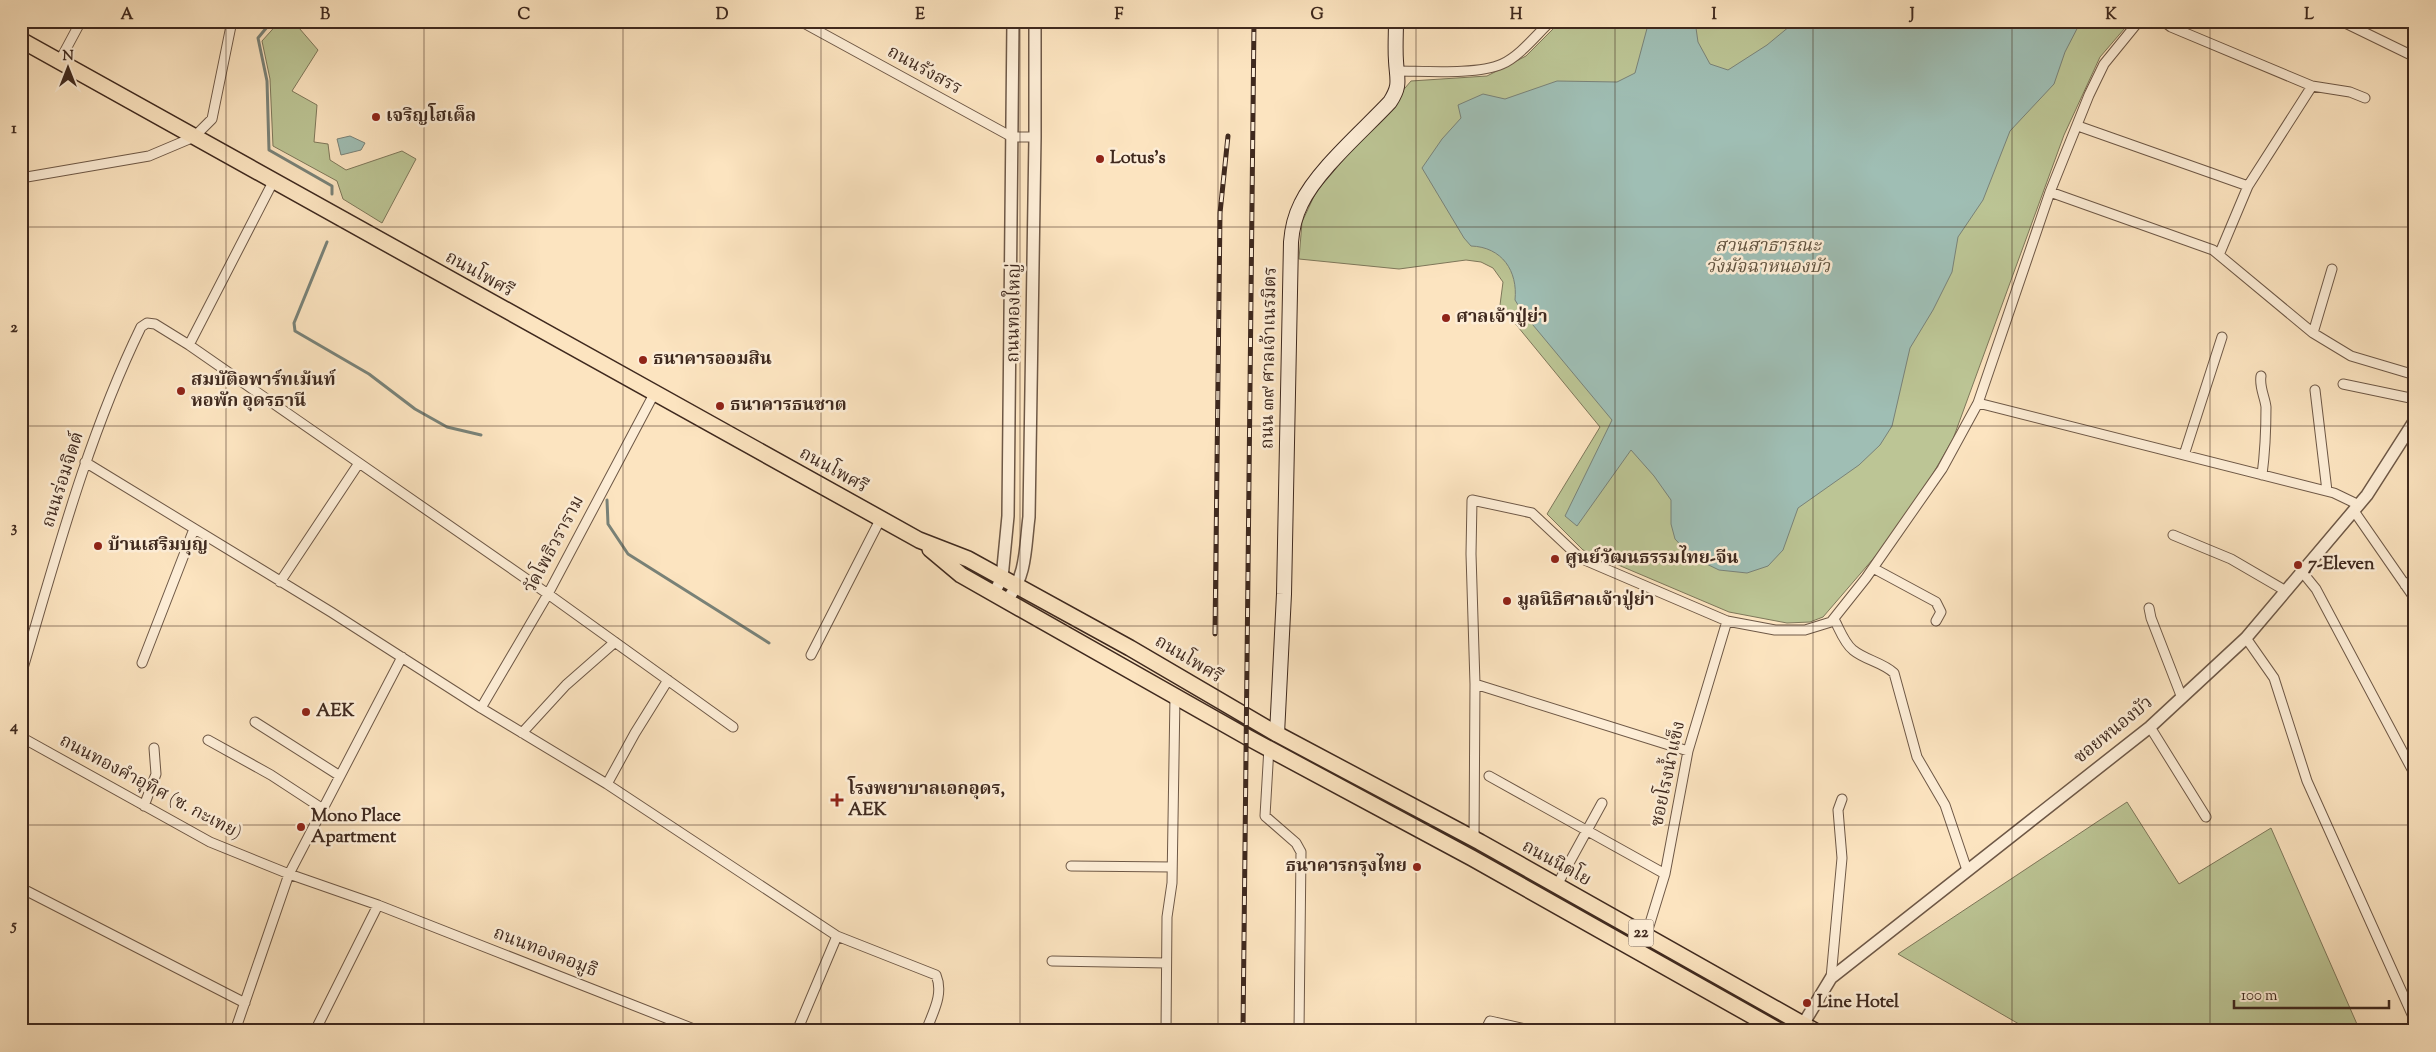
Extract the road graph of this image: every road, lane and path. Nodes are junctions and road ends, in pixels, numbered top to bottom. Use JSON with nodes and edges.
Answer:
{"nodes":[{"id":1,"x":81,"y":21,"type":"edge"},
{"id":2,"x":232,"y":21,"type":"edge"},
{"id":3,"x":800,"y":21,"type":"edge"},
{"id":4,"x":1013,"y":21,"type":"edge"},
{"id":5,"x":1035,"y":21,"type":"edge"},
{"id":6,"x":1396,"y":21,"type":"edge"},
{"id":7,"x":1552,"y":21,"type":"edge"},
{"id":8,"x":2139,"y":21,"type":"edge"},
{"id":9,"x":2163,"y":21,"type":"edge"},
{"id":10,"x":2341,"y":21,"type":"edge"},
{"id":11,"x":21,"y":40,"type":"edge"},
{"id":12,"x":2415,"y":57,"type":"edge"},
{"id":13,"x":59,"y":62,"type":"junction"},
{"id":14,"x":1397,"y":71,"type":"junction"},
{"id":15,"x":2312,"y":86,"type":"junction"},
{"id":16,"x":2365,"y":98,"type":"dead end"},
{"id":17,"x":2078,"y":126,"type":"junction"},
{"id":18,"x":194,"y":137,"type":"junction"},
{"id":19,"x":1012,"y":137,"type":"junction"},
{"id":20,"x":1035,"y":137,"type":"junction"},
{"id":21,"x":21,"y":178,"type":"edge"},
{"id":22,"x":274,"y":180,"type":"junction"},
{"id":23,"x":2248,"y":186,"type":"junction"},
{"id":24,"x":2050,"y":192,"type":"junction"},
{"id":25,"x":2219,"y":255,"type":"junction"},
{"id":26,"x":2332,"y":268,"type":"dead end"},
{"id":27,"x":2313,"y":333,"type":"junction"},
{"id":28,"x":2222,"y":336,"type":"dead end"},
{"id":29,"x":189,"y":345,"type":"junction"},
{"id":30,"x":2415,"y":375,"type":"edge"},
{"id":31,"x":2261,"y":376,"type":"dead end"},
{"id":32,"x":2343,"y":384,"type":"dead end"},
{"id":33,"x":2315,"y":390,"type":"dead end"},
{"id":34,"x":654,"y":394,"type":"junction"},
{"id":35,"x":2415,"y":399,"type":"edge"},
{"id":36,"x":1978,"y":403,"type":"junction"},
{"id":37,"x":2415,"y":420,"type":"edge"},
{"id":38,"x":2184,"y":455,"type":"junction"},
{"id":39,"x":85,"y":462,"type":"junction"},
{"id":40,"x":359,"y":462,"type":"junction"},
{"id":41,"x":2262,"y":474,"type":"junction"},
{"id":42,"x":2326,"y":491,"type":"junction"},
{"id":43,"x":2357,"y":508,"type":"junction"},
{"id":44,"x":1008,"y":516,"type":"junction"},
{"id":45,"x":1029,"y":517,"type":"junction"},
{"id":46,"x":881,"y":518,"type":"junction"},
{"id":47,"x":194,"y":529,"type":"junction"},
{"id":48,"x":2173,"y":536,"type":"dead end"},
{"id":49,"x":919,"y":540,"type":"junction"},
{"id":50,"x":1873,"y":568,"type":"junction"},
{"id":51,"x":2303,"y":573,"type":"junction"},
{"id":52,"x":961,"y":575,"type":"junction"},
{"id":53,"x":1002,"y":578,"type":"junction"},
{"id":54,"x":2415,"y":578,"type":"edge"},
{"id":55,"x":280,"y":582,"type":"junction"},
{"id":56,"x":2405,"y":585,"type":"junction"},
{"id":57,"x":1017,"y":587,"type":"junction"},
{"id":58,"x":2286,"y":591,"type":"junction"},
{"id":59,"x":548,"y":594,"type":"junction"},
{"id":60,"x":1000,"y":596,"type":"junction"},
{"id":61,"x":2415,"y":599,"type":"edge"},
{"id":62,"x":2149,"y":608,"type":"dead end"},
{"id":63,"x":1834,"y":618,"type":"junction"},
{"id":64,"x":1046,"y":621,"type":"junction"},
{"id":65,"x":1727,"y":621,"type":"junction"},
{"id":66,"x":1936,"y":621,"type":"dead end"},
{"id":67,"x":2246,"y":638,"type":"junction"},
{"id":68,"x":615,"y":642,"type":"junction"},
{"id":69,"x":811,"y":655,"type":"dead end"},
{"id":70,"x":402,"y":657,"type":"junction"},
{"id":71,"x":142,"y":663,"type":"dead end"},
{"id":72,"x":21,"y":675,"type":"edge"},
{"id":73,"x":668,"y":680,"type":"junction"},
{"id":74,"x":1475,"y":684,"type":"junction"},
{"id":75,"x":1175,"y":696,"type":"junction"},
{"id":76,"x":2182,"y":698,"type":"junction"},
{"id":77,"x":481,"y":708,"type":"junction"},
{"id":78,"x":255,"y":722,"type":"dead end"},
{"id":79,"x":733,"y":727,"type":"dead end"},
{"id":80,"x":2150,"y":727,"type":"junction"},
{"id":81,"x":522,"y":733,"type":"junction"},
{"id":82,"x":1277,"y":734,"type":"junction"},
{"id":83,"x":21,"y":737,"type":"edge"},
{"id":84,"x":208,"y":740,"type":"dead end"},
{"id":85,"x":1269,"y":747,"type":"junction"},
{"id":86,"x":154,"y":748,"type":"dead end"},
{"id":87,"x":1688,"y":751,"type":"junction"},
{"id":88,"x":2415,"y":775,"type":"edge"},
{"id":89,"x":340,"y":776,"type":"junction"},
{"id":90,"x":1489,"y":776,"type":"dead end"},
{"id":91,"x":607,"y":784,"type":"junction"},
{"id":92,"x":1842,"y":799,"type":"dead end"},
{"id":93,"x":1602,"y":803,"type":"dead end"},
{"id":94,"x":144,"y":806,"type":"junction"},
{"id":95,"x":323,"y":809,"type":"junction"},
{"id":96,"x":2206,"y":817,"type":"dead end"},
{"id":97,"x":1586,"y":830,"type":"junction"},
{"id":98,"x":1477,"y":841,"type":"junction"},
{"id":99,"x":1070,"y":866,"type":"dead end"},
{"id":100,"x":1172,"y":867,"type":"junction"},
{"id":101,"x":1967,"y":870,"type":"junction"},
{"id":102,"x":289,"y":874,"type":"junction"},
{"id":103,"x":1665,"y":874,"type":"junction"},
{"id":104,"x":1556,"y":886,"type":"junction"},
{"id":105,"x":21,"y":888,"type":"edge"},
{"id":106,"x":378,"y":905,"type":"junction"},
{"id":107,"x":837,"y":936,"type":"junction"},
{"id":108,"x":1646,"y":936,"type":"junction"},
{"id":109,"x":1052,"y":961,"type":"dead end"},
{"id":110,"x":1166,"y":963,"type":"junction"},
{"id":111,"x":1831,"y":978,"type":"junction"},
{"id":112,"x":245,"y":1002,"type":"junction"},
{"id":113,"x":2411,"y":1002,"type":"edge"},
{"id":114,"x":2415,"y":1021,"type":"edge"},
{"id":115,"x":1806,"y":1028,"type":"edge"},
{"id":116,"x":235,"y":1031,"type":"edge"},
{"id":117,"x":315,"y":1031,"type":"edge"},
{"id":118,"x":699,"y":1031,"type":"edge"},
{"id":119,"x":797,"y":1031,"type":"edge"},
{"id":120,"x":926,"y":1031,"type":"edge"},
{"id":121,"x":1166,"y":1031,"type":"edge"},
{"id":122,"x":1300,"y":1031,"type":"edge"},
{"id":123,"x":1485,"y":1031,"type":"edge"},
{"id":124,"x":1534,"y":1031,"type":"edge"},
{"id":125,"x":1779,"y":1031,"type":"edge"}],
"edges":[{"from":1,"to":13,"type":"street"},
{"from":2,"to":18,"type":"street"},
{"from":3,"to":19,"type":"street","name":"ถนนรังสรร"},
{"from":4,"to":19,"type":"street","name":"ถนนทองใหญ่"},
{"from":5,"to":20,"type":"street","name":"ถนนทองใหญ่"},
{"from":6,"to":14,"type":"main road","name":"ถนน ๓๙ ศาลเจ้าเนรมิตร"},
{"from":7,"to":14,"type":"street"},
{"from":8,"to":17,"type":"street"},
{"from":9,"to":15,"type":"street"},
{"from":10,"to":12,"type":"street"},
{"from":11,"to":13,"type":"main road","name":"ถนนโพศรี"},
{"from":13,"to":18,"type":"main road","name":"ถนนโพศรี"},
{"from":14,"to":82,"type":"main road","name":"ถนน ๓๙ ศาลเจ้าเนรมิตร"},
{"from":15,"to":16,"type":"street"},
{"from":15,"to":23,"type":"street"},
{"from":17,"to":23,"type":"street"},
{"from":17,"to":24,"type":"street"},
{"from":18,"to":21,"type":"street"},
{"from":18,"to":22,"type":"main road","name":"ถนนโพศรี"},
{"from":19,"to":20,"type":"street","name":"ถนนรังสรร"},
{"from":19,"to":44,"type":"street","name":"ถนนทองใหญ่"},
{"from":20,"to":45,"type":"street","name":"ถนนทองใหญ่"},
{"from":22,"to":29,"type":"street"},
{"from":22,"to":34,"type":"main road","name":"ถนนโพศรี"},
{"from":23,"to":25,"type":"street"},
{"from":24,"to":25,"type":"street"},
{"from":24,"to":36,"type":"street"},
{"from":25,"to":27,"type":"street"},
{"from":26,"to":27,"type":"street"},
{"from":27,"to":30,"type":"street"},
{"from":28,"to":38,"type":"street"},
{"from":29,"to":39,"type":"street","name":"ถนนร่อมจิตต์"},
{"from":29,"to":40,"type":"street"},
{"from":31,"to":41,"type":"street"},
{"from":32,"to":35,"type":"street"},
{"from":33,"to":42,"type":"street"},
{"from":34,"to":46,"type":"main road","name":"ถนนโพศรี"},
{"from":34,"to":59,"type":"street","name":"วัดโพธิวราราม"},
{"from":36,"to":38,"type":"street"},
{"from":36,"to":50,"type":"street"},
{"from":37,"to":43,"type":"street","name":"ซอยหนองบัว"},
{"from":38,"to":41,"type":"street"},
{"from":39,"to":47,"type":"street"},
{"from":39,"to":72,"type":"street","name":"ถนนร่อมจิตต์"},
{"from":40,"to":55,"type":"street"},
{"from":40,"to":59,"type":"street"},
{"from":41,"to":42,"type":"street"},
{"from":42,"to":43,"type":"street"},
{"from":43,"to":51,"type":"street","name":"ซอยหนองบัว"},
{"from":43,"to":56,"type":"street"},
{"from":44,"to":45,"type":"street"},
{"from":44,"to":53,"type":"street","name":"ถนนทองใหญ่"},
{"from":45,"to":57,"type":"street","name":"ถนนทองใหญ่"},
{"from":46,"to":49,"type":"main road","name":"ถนนโพศรี"},
{"from":46,"to":69,"type":"street"},
{"from":47,"to":55,"type":"street"},
{"from":47,"to":71,"type":"street"},
{"from":48,"to":58,"type":"street"},
{"from":49,"to":52,"type":"main road","name":"ถนนโพศรี"},
{"from":49,"to":53,"type":"main road","name":"ถนนโพศรี"},
{"from":50,"to":63,"type":"street"},
{"from":50,"to":66,"type":"street"},
{"from":51,"to":58,"type":"street","name":"ซอยหนองบัว"},
{"from":51,"to":88,"type":"street"},
{"from":52,"to":60,"type":"main road","name":"ถนนโพศรี"},
{"from":52,"to":64,"type":"main road"},
{"from":53,"to":57,"type":"main road","name":"ถนนโพศรี"},
{"from":53,"to":60,"type":"street","name":"ถนนทองใหญ่"},
{"from":54,"to":56,"type":"street"},
{"from":55,"to":70,"type":"street"},
{"from":56,"to":61,"type":"street"},
{"from":57,"to":60,"type":"street","name":"ถนนทองใหญ่"},
{"from":57,"to":82,"type":"main road","name":"ถนนโพศรี"},
{"from":58,"to":67,"type":"street","name":"ซอยหนองบัว"},
{"from":59,"to":68,"type":"street"},
{"from":59,"to":77,"type":"street","name":"วัดโพธิวราราม"},
{"from":60,"to":64,"type":"main road","name":"ถนนโพศรี"},
{"from":62,"to":76,"type":"street"},
{"from":63,"to":65,"type":"street"},
{"from":63,"to":101,"type":"street"},
{"from":64,"to":75,"type":"main road","name":"ถนนโพศรี"},
{"from":65,"to":74,"type":"street"},
{"from":65,"to":87,"type":"street","name":"ซอยโรงน้ำแข็ง"},
{"from":67,"to":76,"type":"street","name":"ซอยหนองบัว"},
{"from":67,"to":113,"type":"street"},
{"from":68,"to":73,"type":"street"},
{"from":68,"to":81,"type":"street"},
{"from":70,"to":77,"type":"street"},
{"from":70,"to":89,"type":"street"},
{"from":73,"to":79,"type":"street"},
{"from":73,"to":91,"type":"street"},
{"from":74,"to":87,"type":"street"},
{"from":74,"to":98,"type":"street"},
{"from":75,"to":85,"type":"main road","name":"ถนนโพศรี"},
{"from":75,"to":100,"type":"street"},
{"from":76,"to":80,"type":"street","name":"ซอยหนองบัว"},
{"from":77,"to":81,"type":"street"},
{"from":78,"to":89,"type":"street"},
{"from":80,"to":96,"type":"street"},
{"from":80,"to":101,"type":"street","name":"ซอยหนองบัว"},
{"from":81,"to":91,"type":"street"},
{"from":82,"to":85,"type":"main road"},
{"from":82,"to":98,"type":"main road","name":"ถนนนิตโย"},
{"from":83,"to":94,"type":"street","name":"ถนนทองคำอุทิศ (ซ. กะเทย)"},
{"from":84,"to":95,"type":"street"},
{"from":85,"to":122,"type":"street"},
{"from":85,"to":125,"type":"main road","name":"ถนนนิตโย","number":"22"},
{"from":86,"to":94,"type":"street"},
{"from":87,"to":103,"type":"street","name":"ซอยโรงน้ำแข็ง"},
{"from":89,"to":95,"type":"street"},
{"from":90,"to":97,"type":"street"},
{"from":91,"to":107,"type":"street"},
{"from":92,"to":111,"type":"street"},
{"from":93,"to":97,"type":"street"},
{"from":94,"to":102,"type":"street","name":"ถนนทองคำอุทิศ (ซ. กะเทย)"},
{"from":95,"to":102,"type":"street"},
{"from":97,"to":103,"type":"street"},
{"from":97,"to":104,"type":"street"},
{"from":98,"to":104,"type":"main road","name":"ถนนนิตโย","number":"22"},
{"from":99,"to":100,"type":"street"},
{"from":100,"to":110,"type":"street"},
{"from":101,"to":111,"type":"street","name":"ซอยหนองบัว"},
{"from":102,"to":106,"type":"street","name":"ถนนทองคำอุทิศ (ซ. กะเทย)"},
{"from":102,"to":112,"type":"street"},
{"from":103,"to":108,"type":"street","name":"ซอยโรงน้ำแข็ง"},
{"from":104,"to":108,"type":"main road","name":"ถนนนิตโย","number":"22"},
{"from":105,"to":112,"type":"street"},
{"from":106,"to":117,"type":"street"},
{"from":106,"to":118,"type":"street","name":"ถนนทองคอมูธิ"},
{"from":107,"to":119,"type":"street"},
{"from":107,"to":120,"type":"street"},
{"from":108,"to":115,"type":"main road","name":"ถนนนิตโย","number":"22"},
{"from":109,"to":110,"type":"street"},
{"from":110,"to":121,"type":"street"},
{"from":111,"to":115,"type":"street","name":"ซอยหนองบัว"},
{"from":112,"to":116,"type":"street"},
{"from":113,"to":114,"type":"street"},
{"from":123,"to":124,"type":"street"}]}
